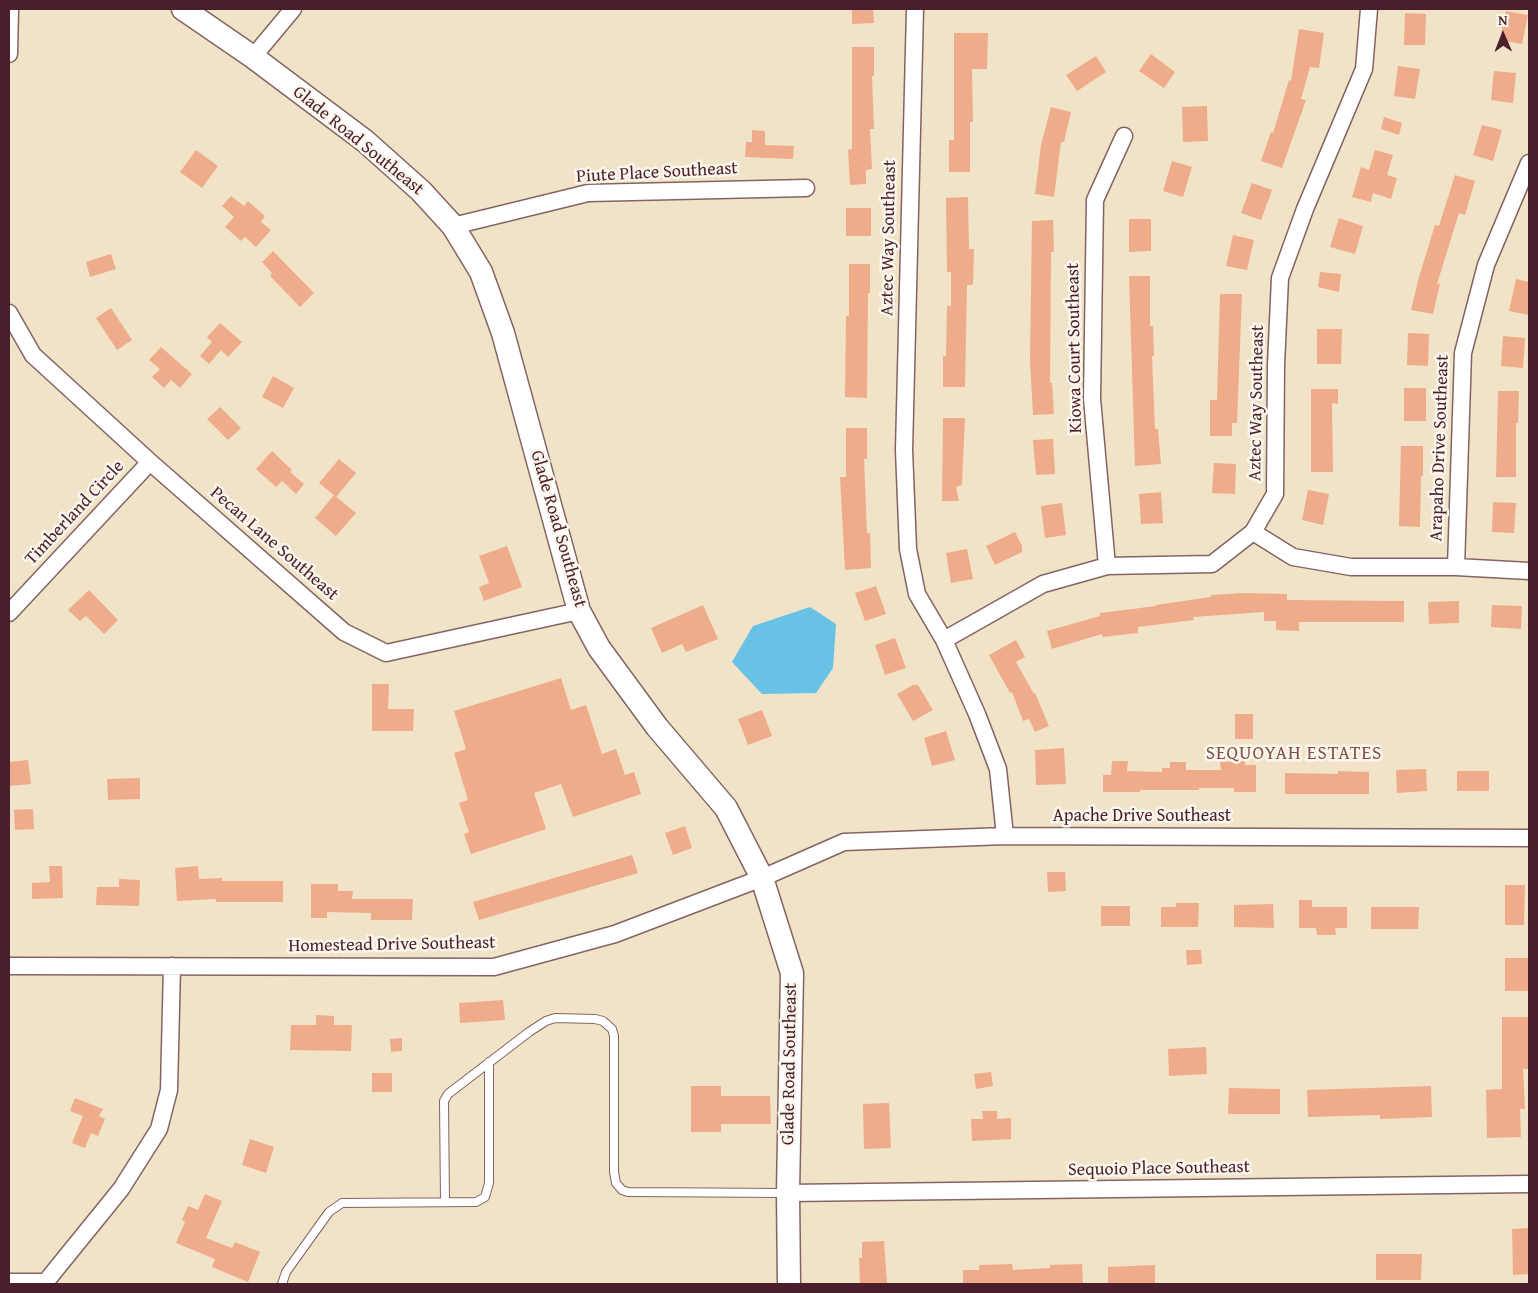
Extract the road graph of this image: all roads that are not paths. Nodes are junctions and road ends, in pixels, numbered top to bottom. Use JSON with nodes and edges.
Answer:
{"nodes":[{"id":1,"x":10,"y":9,"type":"edge"},
{"id":2,"x":183,"y":9,"type":"edge"},
{"id":3,"x":293,"y":9,"type":"edge"},
{"id":4,"x":915,"y":9,"type":"edge"},
{"id":5,"x":1370,"y":9,"type":"edge"},
{"id":6,"x":9,"y":54,"type":"edge"},
{"id":7,"x":253,"y":57,"type":"junction"},
{"id":8,"x":1124,"y":136,"type":"dead end"},
{"id":9,"x":1529,"y":163,"type":"edge"},
{"id":10,"x":806,"y":188,"type":"dead end"},
{"id":11,"x":452,"y":226,"type":"junction"},
{"id":12,"x":9,"y":313,"type":"edge"},
{"id":13,"x":150,"y":462,"type":"junction"},
{"id":14,"x":1253,"y":532,"type":"junction"},
{"id":15,"x":1107,"y":566,"type":"junction"},
{"id":16,"x":1456,"y":567,"type":"junction"},
{"id":17,"x":1529,"y":571,"type":"edge"},
{"id":18,"x":579,"y":611,"type":"junction"},
{"id":19,"x":9,"y":613,"type":"edge"},
{"id":20,"x":944,"y":640,"type":"junction"},
{"id":21,"x":1005,"y":836,"type":"junction"},
{"id":22,"x":1529,"y":838,"type":"edge"},
{"id":23,"x":762,"y":878,"type":"junction"},
{"id":24,"x":9,"y":966,"type":"edge"},
{"id":25,"x":172,"y":966,"type":"junction"},
{"id":26,"x":489,"y":1062,"type":"junction"},
{"id":27,"x":1529,"y":1184,"type":"edge"},
{"id":28,"x":788,"y":1193,"type":"junction"},
{"id":29,"x":445,"y":1202,"type":"junction"},
{"id":30,"x":9,"y":1282,"type":"edge"},
{"id":31,"x":44,"y":1283,"type":"edge"},
{"id":32,"x":282,"y":1284,"type":"edge"},
{"id":33,"x":789,"y":1284,"type":"edge"}],
"edges":[{"from":1,"to":6,"type":"street"},
{"from":2,"to":7,"type":"street","name":"Glade Road Southeast"},
{"from":3,"to":7,"type":"street"},
{"from":4,"to":20,"type":"street","name":"Aztec Way Southeast"},
{"from":5,"to":14,"type":"street","name":"Aztec Way Southeast"},
{"from":7,"to":11,"type":"street","name":"Glade Road Southeast"},
{"from":8,"to":15,"type":"street","name":"Kiowa Court Southeast"},
{"from":9,"to":16,"type":"street","name":"Arapaho Drive Southeast"},
{"from":10,"to":11,"type":"street","name":"Piute Place Southeast"},
{"from":11,"to":18,"type":"street","name":"Glade Road Southeast"},
{"from":12,"to":13,"type":"street","name":"Pecan Lane Southeast"},
{"from":13,"to":18,"type":"street","name":"Pecan Lane Southeast"},
{"from":13,"to":19,"type":"street","name":"Timberland Circle"},
{"from":14,"to":15,"type":"street","name":"Aztec Way Southeast"},
{"from":14,"to":16,"type":"street"},
{"from":15,"to":20,"type":"street","name":"Aztec Way Southeast"},
{"from":16,"to":17,"type":"street"},
{"from":18,"to":23,"type":"street","name":"Glade Road Southeast"},
{"from":20,"to":21,"type":"street","name":"Aztec Way Southeast"},
{"from":21,"to":22,"type":"street","name":"Apache Drive Southeast"},
{"from":21,"to":23,"type":"street","name":"Apache Drive Southeast"},
{"from":23,"to":25,"type":"street","name":"Homestead Drive Southeast"},
{"from":23,"to":28,"type":"street","name":"Glade Road Southeast"},
{"from":24,"to":25,"type":"street","name":"Homestead Drive Southeast"},
{"from":25,"to":31,"type":"street"},
{"from":26,"to":28,"type":"lane"},
{"from":26,"to":29,"type":"lane"},
{"from":26,"to":29,"type":"lane"},
{"from":27,"to":28,"type":"street","name":"Sequoio Place Southeast"},
{"from":28,"to":33,"type":"street","name":"Glade Road Southeast"},
{"from":29,"to":32,"type":"lane"},
{"from":30,"to":31,"type":"street"}]}
